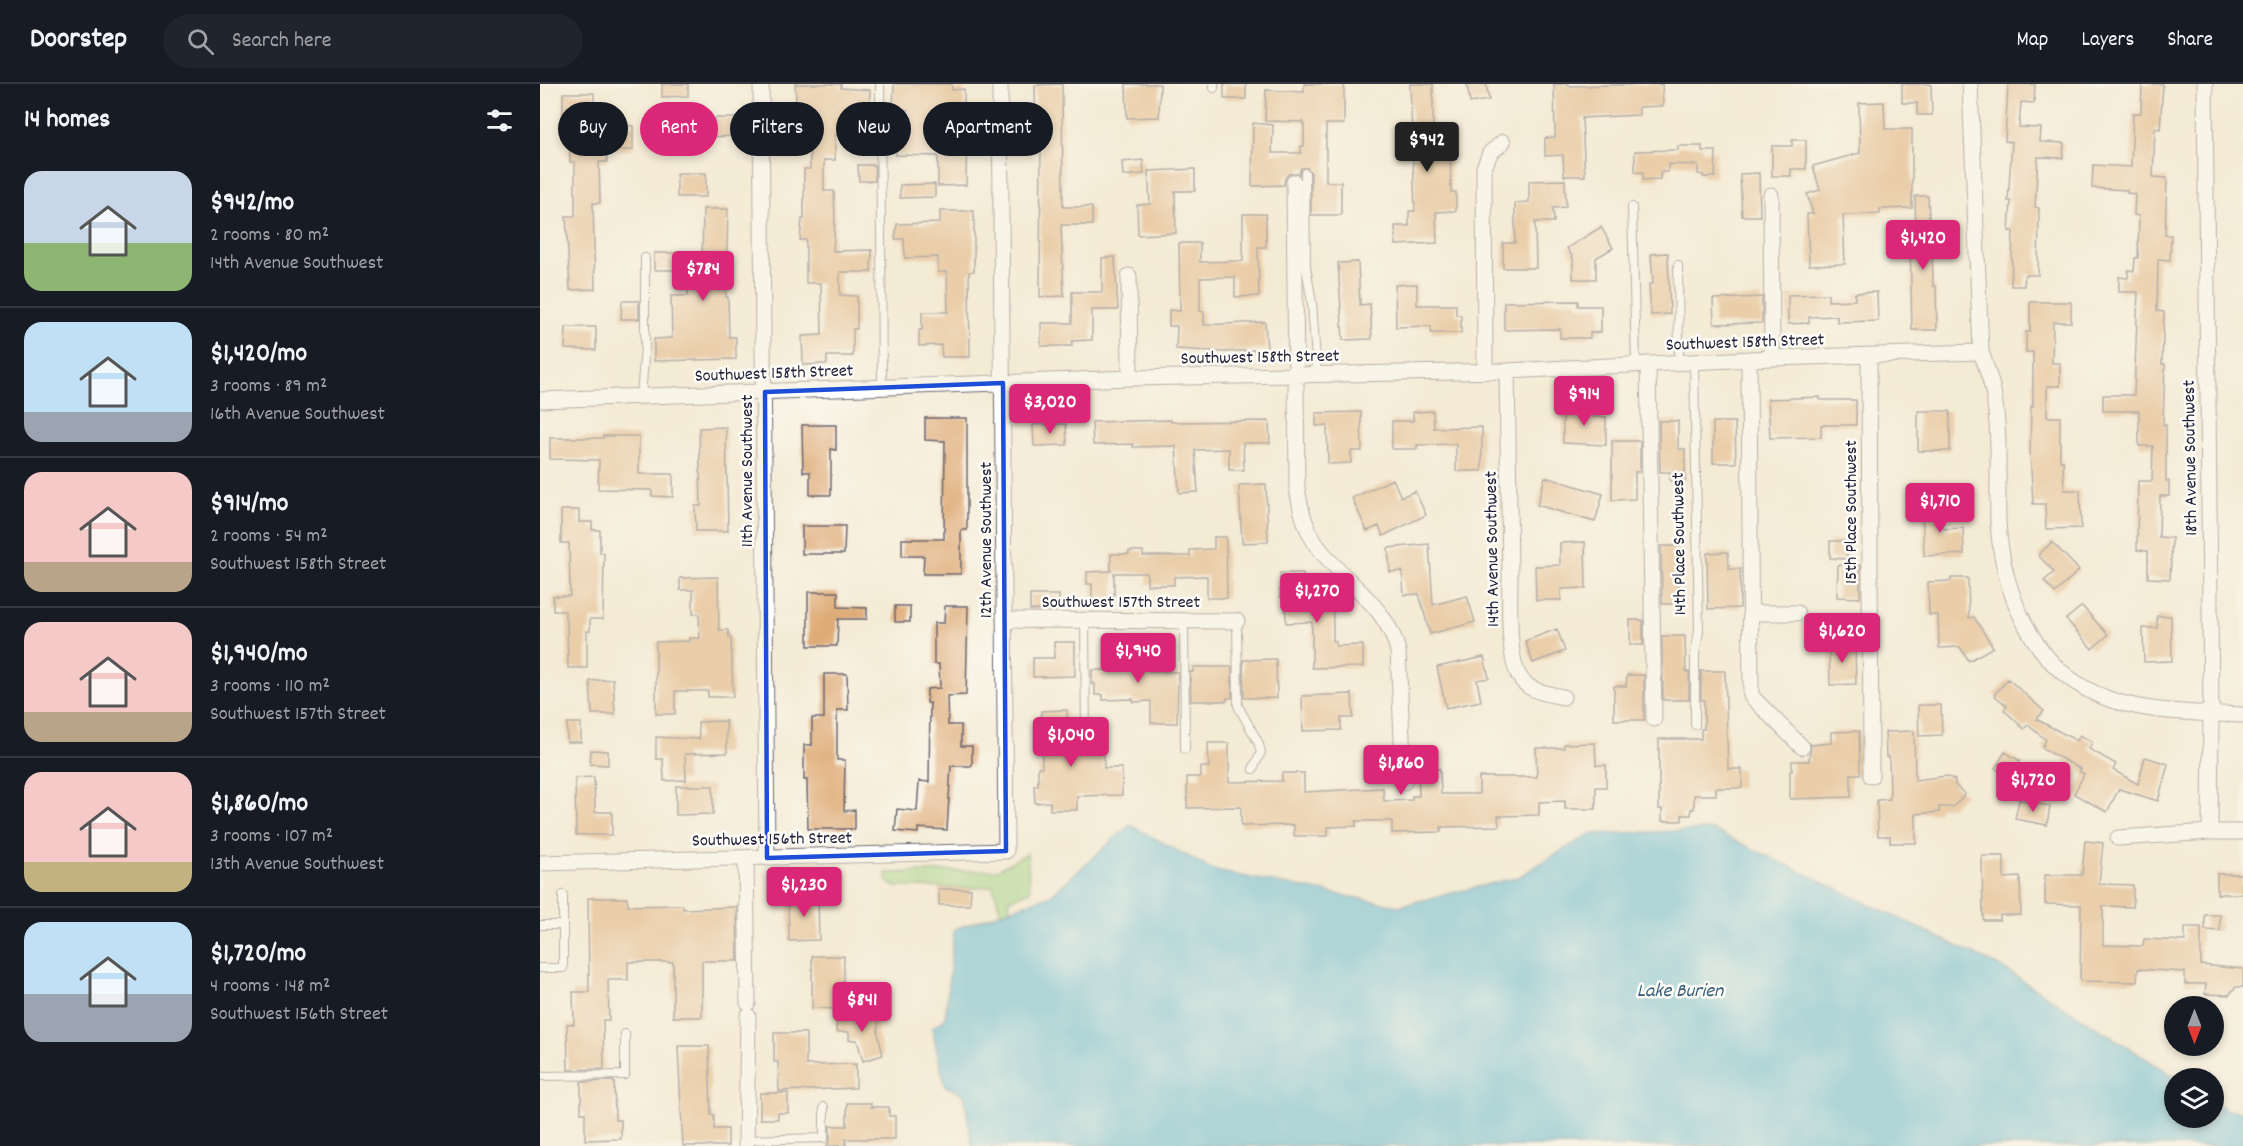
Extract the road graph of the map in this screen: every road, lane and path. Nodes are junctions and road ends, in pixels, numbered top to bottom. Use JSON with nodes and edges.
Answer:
{"nodes":[{"id":1,"x":761,"y":84,"type":"edge"},
{"id":2,"x":880,"y":84,"type":"edge"},
{"id":3,"x":1000,"y":84,"type":"edge"},
{"id":4,"x":1970,"y":84,"type":"edge"},
{"id":5,"x":2205,"y":84,"type":"edge"},
{"id":6,"x":1503,"y":142,"type":"dead end"},
{"id":7,"x":1299,"y":178,"type":"joint"},
{"id":8,"x":1771,"y":195,"type":"dead end"},
{"id":9,"x":1632,"y":207,"type":"dead end"},
{"id":10,"x":645,"y":258,"type":"dead end"},
{"id":11,"x":1678,"y":265,"type":"dead end"},
{"id":12,"x":1129,"y":276,"type":"dead end"},
{"id":13,"x":1980,"y":352,"type":"junction"},
{"id":14,"x":1869,"y":356,"type":"junction"},
{"id":15,"x":1772,"y":358,"type":"junction"},
{"id":16,"x":1749,"y":359,"type":"junction"},
{"id":17,"x":1686,"y":362,"type":"junction"},
{"id":18,"x":1642,"y":364,"type":"junction"},
{"id":19,"x":1507,"y":370,"type":"junction"},
{"id":20,"x":1485,"y":371,"type":"junction"},
{"id":21,"x":1296,"y":374,"type":"junction"},
{"id":22,"x":1317,"y":374,"type":"junction"},
{"id":23,"x":1130,"y":378,"type":"junction"},
{"id":24,"x":1004,"y":383,"type":"junction"},
{"id":25,"x":882,"y":388,"type":"junction"},
{"id":26,"x":765,"y":392,"type":"junction"},
{"id":27,"x":641,"y":396,"type":"junction"},
{"id":28,"x":540,"y":400,"type":"edge"},
{"id":29,"x":1751,"y":613,"type":"junction"},
{"id":30,"x":1797,"y":613,"type":"dead end"},
{"id":31,"x":1004,"y":621,"type":"junction"},
{"id":32,"x":1084,"y":621,"type":"junction"},
{"id":33,"x":1184,"y":621,"type":"junction"},
{"id":34,"x":1237,"y":621,"type":"joint"},
{"id":35,"x":1563,"y":697,"type":"dead end"},
{"id":36,"x":2211,"y":714,"type":"junction"},
{"id":37,"x":2243,"y":715,"type":"edge"},
{"id":38,"x":1654,"y":719,"type":"dead end"},
{"id":39,"x":1695,"y":725,"type":"dead end"},
{"id":40,"x":1086,"y":743,"type":"dead end"},
{"id":41,"x":1802,"y":747,"type":"dead end"},
{"id":42,"x":1185,"y":749,"type":"dead end"},
{"id":43,"x":1253,"y":769,"type":"dead end"},
{"id":44,"x":1871,"y":776,"type":"dead end"},
{"id":45,"x":1404,"y":782,"type":"dead end"},
{"id":46,"x":2210,"y":832,"type":"junction"},
{"id":47,"x":2243,"y":832,"type":"edge"},
{"id":48,"x":2118,"y":838,"type":"dead end"},
{"id":49,"x":1006,"y":851,"type":"joint"},
{"id":50,"x":746,"y":858,"type":"junction"},
{"id":51,"x":767,"y":858,"type":"junction"},
{"id":52,"x":540,"y":863,"type":"edge"},
{"id":53,"x":563,"y":895,"type":"dead end"},
{"id":54,"x":540,"y":925,"type":"edge"},
{"id":55,"x":563,"y":925,"type":"junction"},
{"id":56,"x":540,"y":968,"type":"edge"},
{"id":57,"x":625,"y":1034,"type":"dead end"},
{"id":58,"x":540,"y":1076,"type":"edge"},
{"id":59,"x":824,"y":1107,"type":"dead end"},
{"id":60,"x":746,"y":1143,"type":"edge"}],
"edges":[{"from":1,"to":26,"type":"street","name":"11th Avenue Southwest"},
{"from":2,"to":25,"type":"lane"},
{"from":3,"to":24,"type":"street","name":"12th Avenue Southwest"},
{"from":4,"to":13,"type":"street"},
{"from":5,"to":36,"type":"street","name":"18th Avenue Southwest"},
{"from":6,"to":20,"type":"street"},
{"from":7,"to":21,"type":"street"},
{"from":7,"to":22,"type":"lane"},
{"from":8,"to":15,"type":"street"},
{"from":9,"to":18,"type":"lane"},
{"from":10,"to":27,"type":"lane"},
{"from":11,"to":17,"type":"lane","name":"14th Place Southwest"},
{"from":12,"to":23,"type":"street"},
{"from":13,"to":14,"type":"street","name":"Southwest 158th Street"},
{"from":13,"to":36,"type":"street"},
{"from":14,"to":15,"type":"street","name":"Southwest 158th Street"},
{"from":14,"to":44,"type":"street","name":"15th Place Southwest"},
{"from":15,"to":16,"type":"street","name":"Southwest 158th Street"},
{"from":16,"to":17,"type":"street","name":"Southwest 158th Street"},
{"from":16,"to":29,"type":"street"},
{"from":17,"to":18,"type":"street","name":"Southwest 158th Street"},
{"from":17,"to":39,"type":"lane","name":"14th Place Southwest"},
{"from":18,"to":19,"type":"street","name":"Southwest 158th Street"},
{"from":18,"to":38,"type":"street","name":"14th Place Southwest"},
{"from":19,"to":20,"type":"street","name":"Southwest 158th Street"},
{"from":19,"to":35,"type":"street","name":"14th Avenue Southwest"},
{"from":20,"to":22,"type":"street","name":"Southwest 158th Street"},
{"from":21,"to":22,"type":"street","name":"Southwest 158th Street"},
{"from":21,"to":23,"type":"street","name":"Southwest 158th Street"},
{"from":21,"to":45,"type":"street"},
{"from":23,"to":24,"type":"street","name":"Southwest 158th Street"},
{"from":24,"to":25,"type":"street","name":"Southwest 158th Street"},
{"from":24,"to":31,"type":"street","name":"12th Avenue Southwest"},
{"from":25,"to":26,"type":"street","name":"Southwest 158th Street"},
{"from":26,"to":27,"type":"street","name":"Southwest 158th Street"},
{"from":26,"to":51,"type":"street","name":"11th Avenue Southwest"},
{"from":27,"to":28,"type":"street","name":"Southwest 158th Street"},
{"from":29,"to":30,"type":"street"},
{"from":29,"to":41,"type":"street"},
{"from":31,"to":32,"type":"street","name":"Southwest 157th Street"},
{"from":31,"to":49,"type":"street","name":"12th Avenue Southwest"},
{"from":32,"to":33,"type":"street","name":"Southwest 157th Street"},
{"from":32,"to":40,"type":"lane"},
{"from":33,"to":34,"type":"street","name":"Southwest 157th Street"},
{"from":33,"to":42,"type":"lane"},
{"from":34,"to":43,"type":"lane"},
{"from":36,"to":37,"type":"street"},
{"from":36,"to":46,"type":"street","name":"18th Avenue Southwest"},
{"from":46,"to":47,"type":"street"},
{"from":46,"to":48,"type":"street"},
{"from":49,"to":51,"type":"street","name":"Southwest 156th Street"},
{"from":50,"to":51,"type":"street","name":"Southwest 156th Street"},
{"from":50,"to":52,"type":"street","name":"Southwest 156th Street"},
{"from":50,"to":60,"type":"street"},
{"from":53,"to":55,"type":"lane"},
{"from":54,"to":55,"type":"lane"},
{"from":55,"to":56,"type":"lane"},
{"from":57,"to":58,"type":"lane"},
{"from":59,"to":60,"type":"lane"}]}
